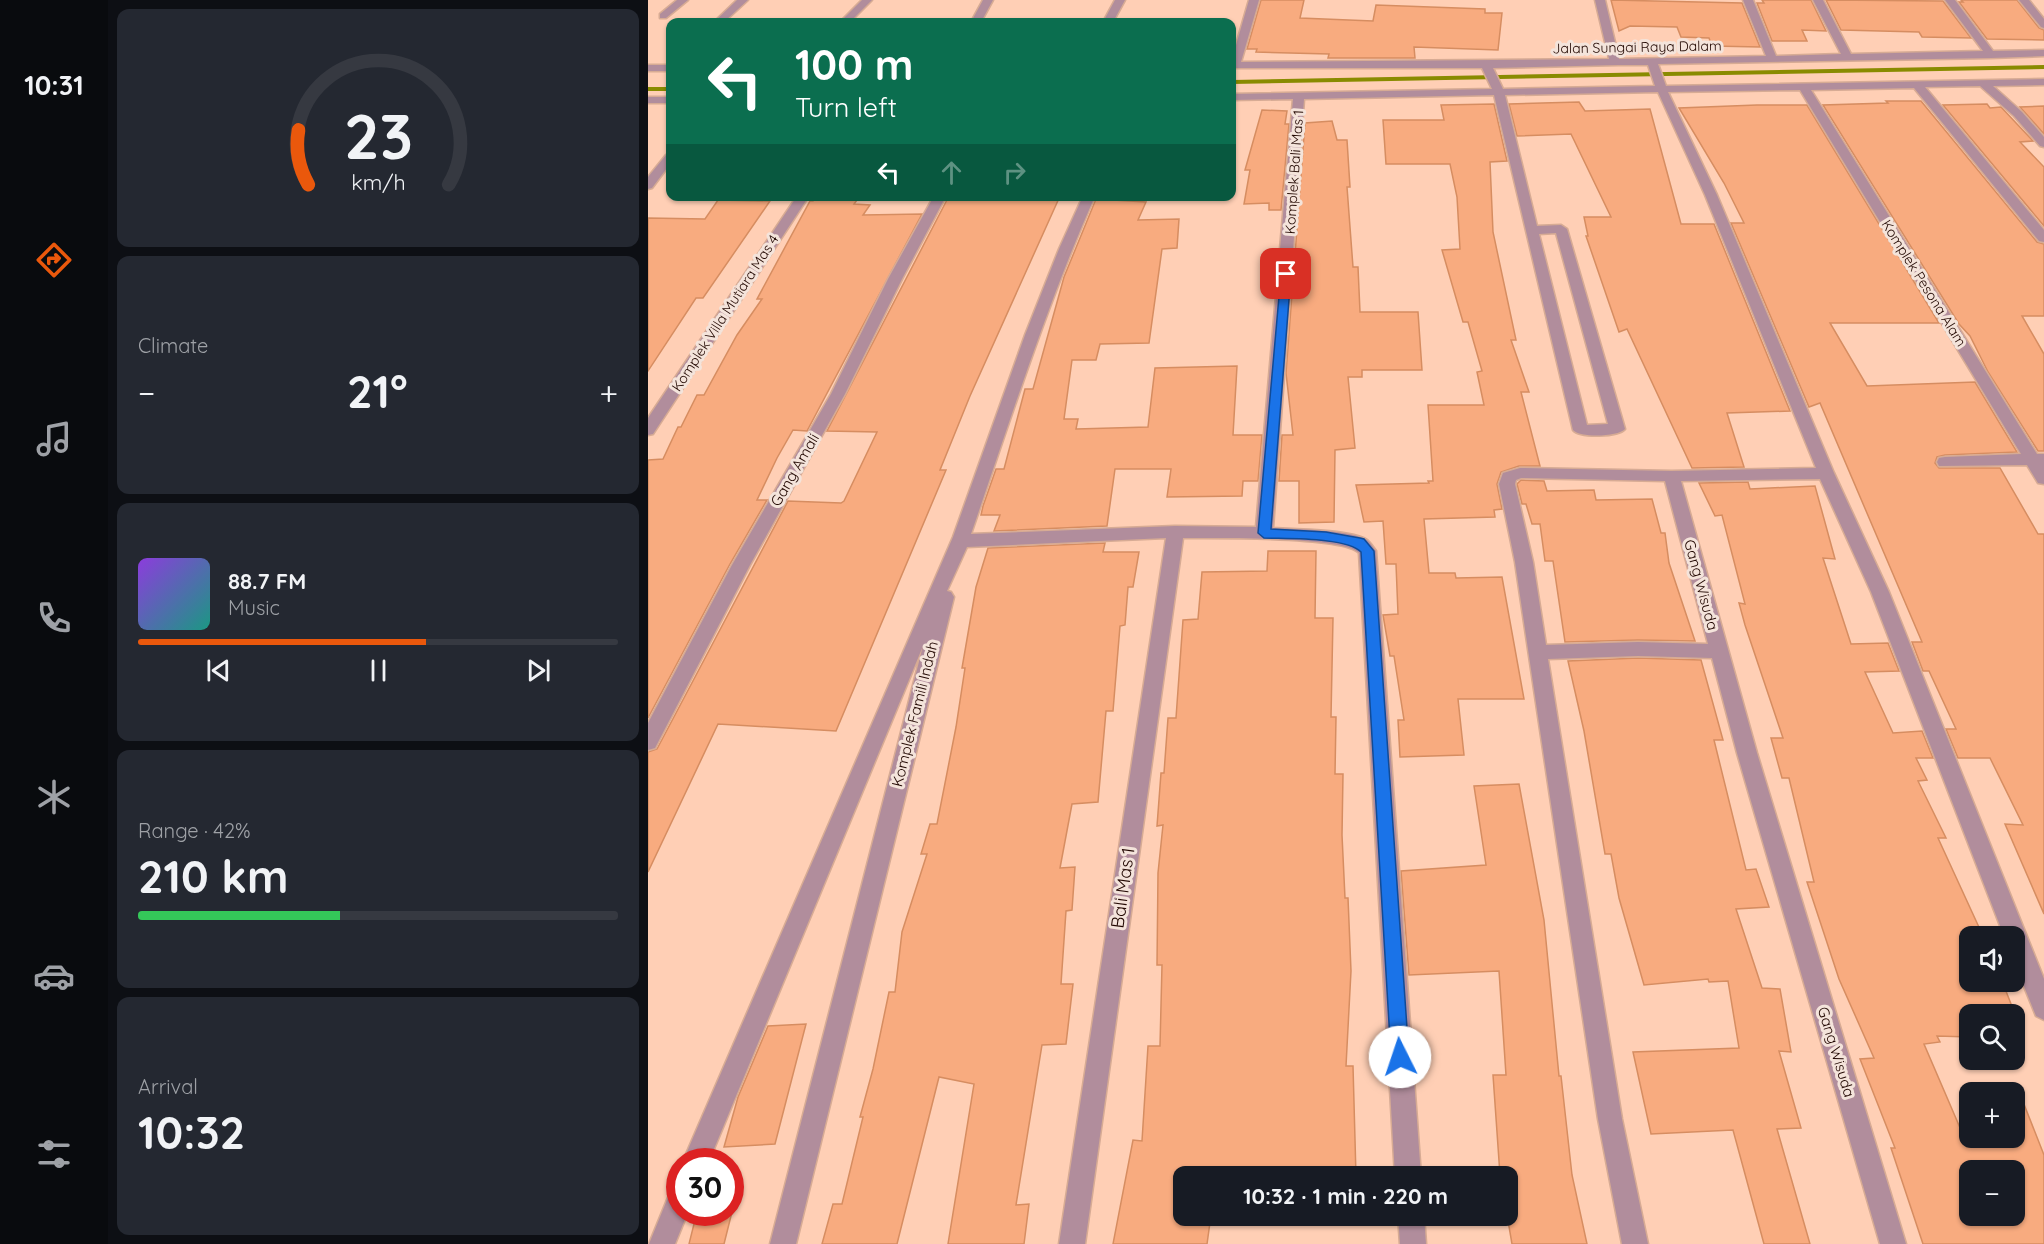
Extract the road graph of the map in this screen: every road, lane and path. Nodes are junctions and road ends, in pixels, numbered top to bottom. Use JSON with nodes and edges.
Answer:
{"nodes":[{"id":1,"x":683,"y":0,"type":"edge"},
{"id":2,"x":743,"y":0,"type":"edge"},
{"id":3,"x":867,"y":0,"type":"edge"},
{"id":4,"x":988,"y":0,"type":"edge"},
{"id":5,"x":1120,"y":0,"type":"edge"},
{"id":6,"x":1254,"y":0,"type":"edge"},
{"id":7,"x":1600,"y":0,"type":"edge"},
{"id":8,"x":1748,"y":0,"type":"edge"},
{"id":9,"x":1818,"y":0,"type":"edge"},
{"id":10,"x":1950,"y":0,"type":"edge"},
{"id":11,"x":2024,"y":0,"type":"edge"},
{"id":12,"x":663,"y":16,"type":"dead end"},
{"id":13,"x":723,"y":18,"type":"edge"},
{"id":14,"x":849,"y":18,"type":"edge"},
{"id":15,"x":978,"y":18,"type":"edge"},
{"id":16,"x":1110,"y":18,"type":"edge"},
{"id":17,"x":2044,"y":25,"type":"edge"},
{"id":18,"x":2044,"y":53,"type":"edge"},
{"id":19,"x":1991,"y":55,"type":"junction"},
{"id":20,"x":1236,"y":56,"type":"edge"},
{"id":21,"x":1847,"y":56,"type":"junction"},
{"id":22,"x":1772,"y":58,"type":"junction"},
{"id":23,"x":1615,"y":63,"type":"junction"},
{"id":24,"x":1652,"y":63,"type":"junction"},
{"id":25,"x":1236,"y":65,"type":"edge"},
{"id":26,"x":648,"y":68,"type":"edge"},
{"id":27,"x":666,"y":68,"type":"edge"},
{"id":28,"x":1488,"y":69,"type":"junction"},
{"id":29,"x":2030,"y":70,"type":"edge"},
{"id":30,"x":1916,"y":83,"type":"junction"},
{"id":31,"x":1983,"y":83,"type":"junction"},
{"id":32,"x":1804,"y":87,"type":"junction"},
{"id":33,"x":1661,"y":88,"type":"junction"},
{"id":34,"x":1498,"y":92,"type":"junction"},
{"id":35,"x":1236,"y":97,"type":"edge"},
{"id":36,"x":1299,"y":98,"type":"junction"},
{"id":37,"x":666,"y":99,"type":"edge"},
{"id":38,"x":648,"y":100,"type":"edge"},
{"id":39,"x":2044,"y":144,"type":"edge"},
{"id":40,"x":666,"y":163,"type":"edge"},
{"id":41,"x":648,"y":185,"type":"edge"},
{"id":42,"x":800,"y":201,"type":"edge"},
{"id":43,"x":937,"y":201,"type":"edge"},
{"id":44,"x":1087,"y":201,"type":"edge"},
{"id":45,"x":1532,"y":230,"type":"junction"},
{"id":46,"x":2044,"y":238,"type":"edge"},
{"id":47,"x":648,"y":430,"type":"edge"},
{"id":48,"x":2038,"y":459,"type":"edge"},
{"id":49,"x":1945,"y":462,"type":"dead end"},
{"id":50,"x":1826,"y":473,"type":"junction"},
{"id":51,"x":1672,"y":476,"type":"junction"},
{"id":52,"x":2044,"y":478,"type":"edge"},
{"id":53,"x":1175,"y":532,"type":"junction"},
{"id":54,"x":1264,"y":533,"type":"junction"},
{"id":55,"x":959,"y":541,"type":"junction"},
{"id":56,"x":1719,"y":651,"type":"junction"},
{"id":57,"x":1538,"y":652,"type":"junction"},
{"id":58,"x":648,"y":742,"type":"edge"},
{"id":59,"x":2044,"y":1008,"type":"edge"},
{"id":60,"x":702,"y":1148,"type":"edge"},
{"id":61,"x":1407,"y":1166,"type":"edge"},
{"id":62,"x":669,"y":1226,"type":"edge"},
{"id":63,"x":1412,"y":1226,"type":"edge"},
{"id":64,"x":662,"y":1244,"type":"edge"},
{"id":65,"x":783,"y":1244,"type":"edge"},
{"id":66,"x":1072,"y":1244,"type":"edge"},
{"id":67,"x":1413,"y":1244,"type":"edge"},
{"id":68,"x":1635,"y":1244,"type":"edge"},
{"id":69,"x":1893,"y":1244,"type":"edge"}],
"edges":[{"from":1,"to":12,"type":"street"},
{"from":2,"to":13,"type":"street"},
{"from":3,"to":14,"type":"street"},
{"from":4,"to":15,"type":"street"},
{"from":5,"to":16,"type":"street"},
{"from":6,"to":20,"type":"street"},
{"from":7,"to":23,"type":"street"},
{"from":8,"to":22,"type":"street"},
{"from":9,"to":21,"type":"street"},
{"from":10,"to":19,"type":"street"},
{"from":11,"to":17,"type":"street"},
{"from":18,"to":29,"type":"street","name":"Jalan Sungai Raya Dalam"},
{"from":19,"to":21,"type":"street","name":"Jalan Sungai Raya Dalam"},
{"from":19,"to":29,"type":"street","name":"Jalan Sungai Raya Dalam"},
{"from":21,"to":22,"type":"street","name":"Jalan Sungai Raya Dalam"},
{"from":22,"to":24,"type":"street","name":"Jalan Sungai Raya Dalam"},
{"from":23,"to":24,"type":"street","name":"Jalan Sungai Raya Dalam"},
{"from":23,"to":28,"type":"street","name":"Jalan Sungai Raya Dalam"},
{"from":24,"to":33,"type":"street"},
{"from":25,"to":28,"type":"street","name":"Jalan Sungai Raya Dalam"},
{"from":26,"to":27,"type":"street"},
{"from":28,"to":34,"type":"street"},
{"from":29,"to":31,"type":"street"},
{"from":30,"to":31,"type":"street"},
{"from":30,"to":32,"type":"street"},
{"from":30,"to":46,"type":"street"},
{"from":31,"to":39,"type":"street"},
{"from":32,"to":33,"type":"street"},
{"from":32,"to":48,"type":"street","name":"Komplek Pesona Alam"},
{"from":33,"to":34,"type":"street"},
{"from":33,"to":50,"type":"street"},
{"from":34,"to":36,"type":"street"},
{"from":34,"to":45,"type":"street"},
{"from":35,"to":36,"type":"street"},
{"from":36,"to":54,"type":"street","name":"Komplek Bali Mas 1"},
{"from":37,"to":38,"type":"street"},
{"from":40,"to":41,"type":"street"},
{"from":42,"to":47,"type":"street","name":"Komplek Villa Mutiara Mas 4"},
{"from":43,"to":58,"type":"street","name":"Gang Amali"},
{"from":44,"to":55,"type":"street","name":"Komplek Famili Indah"},
{"from":45,"to":45,"type":"street"},
{"from":48,"to":49,"type":"street"},
{"from":48,"to":52,"type":"street","name":"Komplek Pesona Alam"},
{"from":50,"to":51,"type":"street"},
{"from":50,"to":59,"type":"street"},
{"from":51,"to":56,"type":"street","name":"Gang Wisuda"},
{"from":51,"to":57,"type":"street"},
{"from":53,"to":54,"type":"street"},
{"from":53,"to":55,"type":"street"},
{"from":53,"to":66,"type":"street","name":"Bali Mas 1"},
{"from":54,"to":61,"type":"street"},
{"from":55,"to":60,"type":"street"},
{"from":55,"to":65,"type":"street","name":"Komplek Famili Indah"},
{"from":56,"to":57,"type":"street"},
{"from":56,"to":69,"type":"street","name":"Gang Wisuda"},
{"from":57,"to":68,"type":"street"},
{"from":62,"to":64,"type":"street"},
{"from":63,"to":67,"type":"street"}]}
